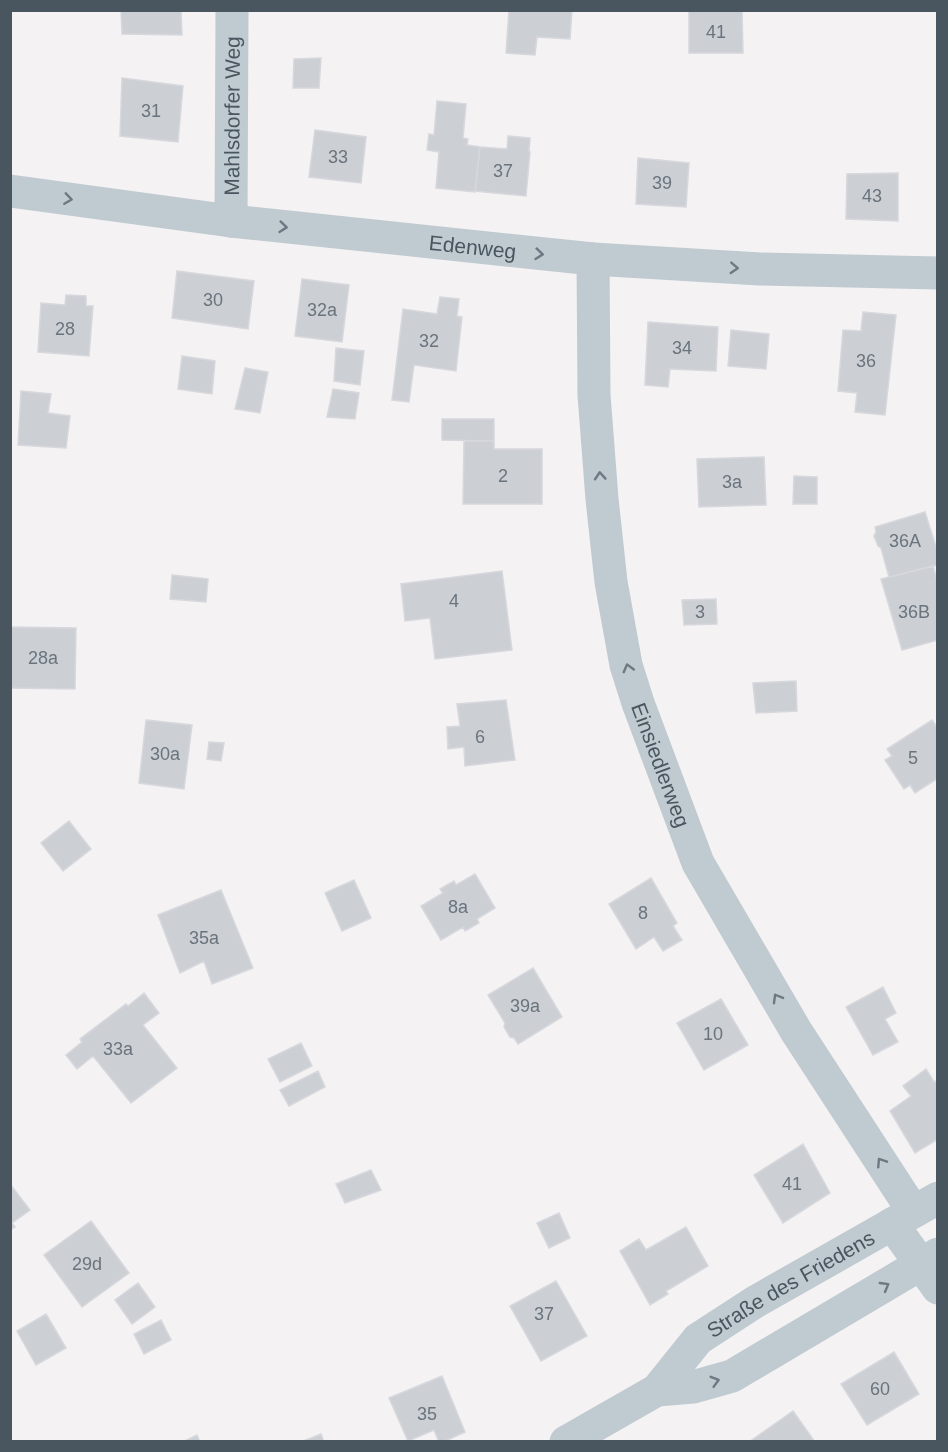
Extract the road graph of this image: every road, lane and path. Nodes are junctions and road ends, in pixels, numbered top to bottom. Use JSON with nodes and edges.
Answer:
{"nodes":[{"id":1,"x":232,"y":10,"type":"edge"},
{"id":2,"x":10,"y":191,"type":"edge"},
{"id":3,"x":231,"y":221,"type":"junction"},
{"id":4,"x":593,"y":259,"type":"junction"},
{"id":5,"x":938,"y":273,"type":"edge"},
{"id":6,"x":914,"y":1211,"type":"edge"},
{"id":7,"x":932,"y":1269,"type":"edge"},
{"id":8,"x":657,"y":1390,"type":"junction"},
{"id":9,"x":566,"y":1442,"type":"edge"}],
"edges":[{"from":1,"to":3,"type":"street","name":"Mahlsdorfer Weg"},
{"from":2,"to":3,"type":"street","name":"Edenweg","one_way":true},
{"from":3,"to":4,"type":"street","name":"Edenweg","one_way":true},
{"from":4,"to":5,"type":"street","name":"Edenweg","one_way":true},
{"from":6,"to":4,"type":"street","name":"Einsiedlerweg","one_way":true},
{"from":6,"to":7,"type":"street","name":"Einsiedlerweg"},
{"from":6,"to":8,"type":"street","name":"Straße des Friedens"},
{"from":8,"to":7,"type":"street","name":"Straße des Friedens","one_way":true},
{"from":8,"to":9,"type":"street","name":"Straße des Friedens"}]}
